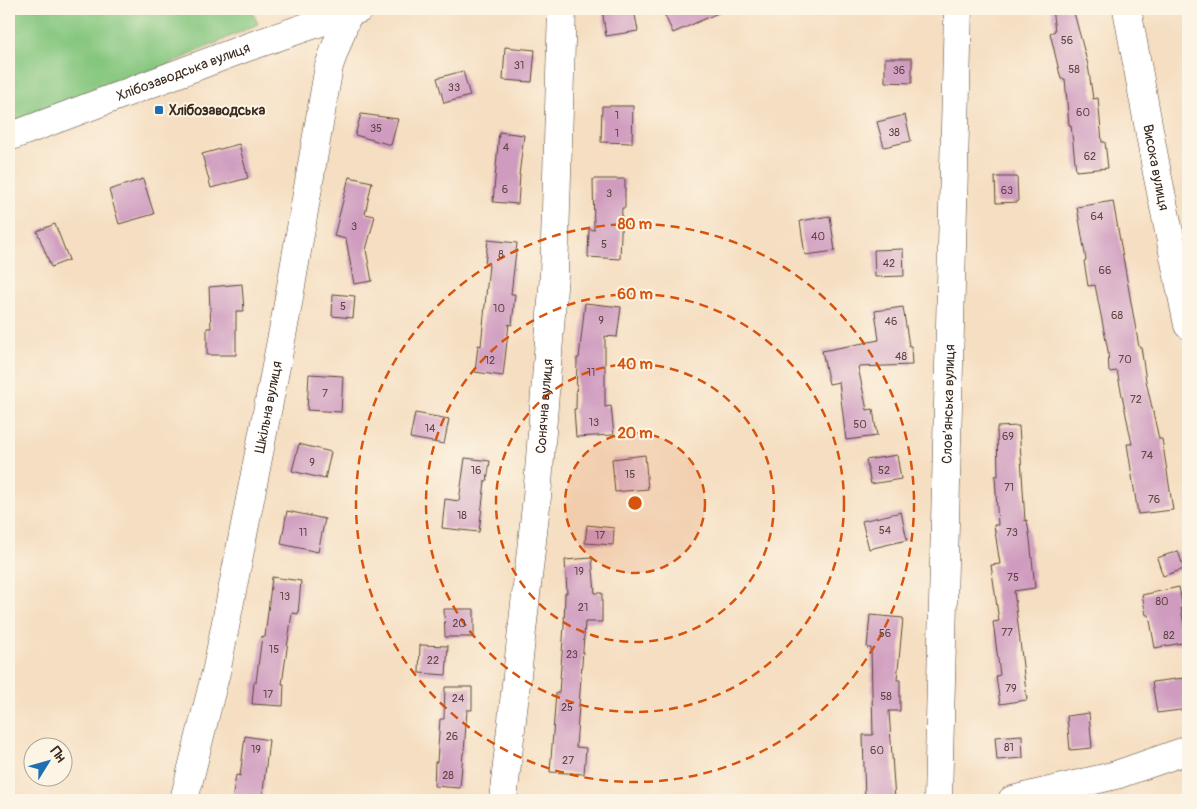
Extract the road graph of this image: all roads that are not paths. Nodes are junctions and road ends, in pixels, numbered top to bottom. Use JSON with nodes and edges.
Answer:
{"nodes":[{"id":1,"x":562,"y":9,"type":"edge"},
{"id":2,"x":958,"y":9,"type":"edge"},
{"id":3,"x":1127,"y":9,"type":"edge"},
{"id":4,"x":353,"y":11,"type":"edge"},
{"id":5,"x":9,"y":137,"type":"edge"},
{"id":6,"x":1188,"y":325,"type":"edge"},
{"id":7,"x":1188,"y":750,"type":"edge"},
{"id":8,"x":184,"y":800,"type":"edge"},
{"id":9,"x":503,"y":800,"type":"edge"},
{"id":10,"x":938,"y":800,"type":"edge"},
{"id":11,"x":1012,"y":800,"type":"edge"}],
"edges":[{"from":1,"to":9,"type":"street","name":"Сонячна вулиця"},
{"from":2,"to":10,"type":"street","name":"Слов’янська вулиця"},
{"from":3,"to":6,"type":"street","name":"Висока вулиця"},
{"from":4,"to":5,"type":"street","name":"Хлібозаводська вулиця"},
{"from":4,"to":8,"type":"street","name":"Шкільна вулиця"},
{"from":7,"to":11,"type":"street"}]}
